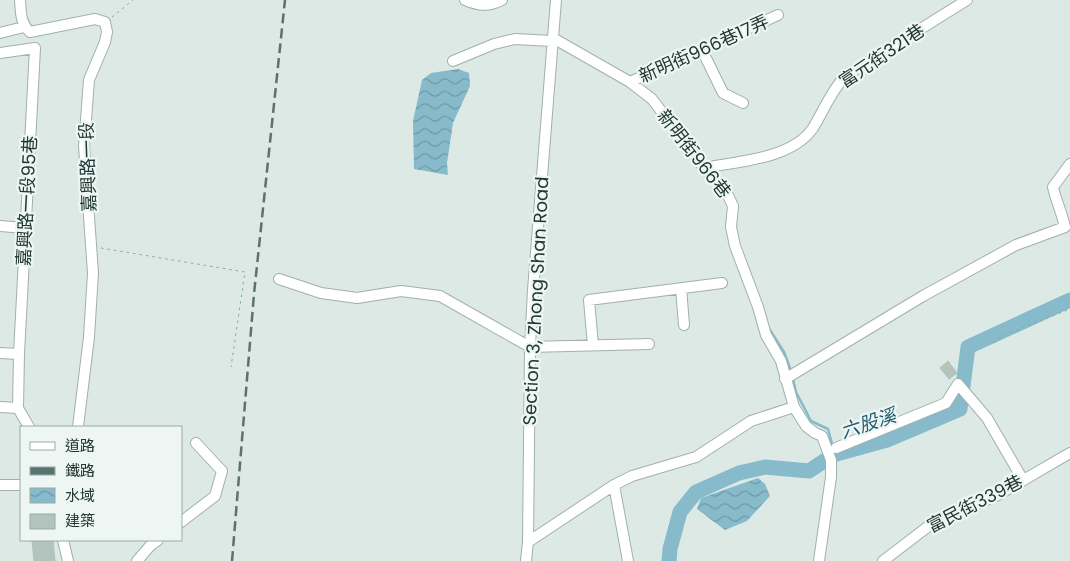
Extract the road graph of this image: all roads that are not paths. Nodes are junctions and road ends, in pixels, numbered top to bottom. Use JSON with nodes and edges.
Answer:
{"nodes":[{"id":1,"x":20,"y":0,"type":"edge"},
{"id":2,"x":465,"y":0,"type":"edge"},
{"id":3,"x":502,"y":0,"type":"edge"},
{"id":4,"x":556,"y":0,"type":"edge"},
{"id":5,"x":967,"y":0,"type":"edge"},
{"id":6,"x":778,"y":15,"type":"dead end"},
{"id":7,"x":24,"y":27,"type":"junction"},
{"id":8,"x":0,"y":33,"type":"edge"},
{"id":9,"x":553,"y":40,"type":"junction"},
{"id":10,"x":702,"y":50,"type":"junction"},
{"id":11,"x":0,"y":52,"type":"edge"},
{"id":12,"x":453,"y":61,"type":"dead end"},
{"id":13,"x":630,"y":82,"type":"junction"},
{"id":14,"x":743,"y":102,"type":"dead end"},
{"id":15,"x":1070,"y":164,"type":"edge"},
{"id":16,"x":704,"y":168,"type":"junction"},
{"id":17,"x":0,"y":226,"type":"edge"},
{"id":18,"x":25,"y":228,"type":"junction"},
{"id":19,"x":279,"y":279,"type":"dead end"},
{"id":20,"x":722,"y":283,"type":"dead end"},
{"id":21,"x":681,"y":288,"type":"junction"},
{"id":22,"x":684,"y":325,"type":"dead end"},
{"id":23,"x":649,"y":344,"type":"dead end"},
{"id":24,"x":593,"y":345,"type":"junction"},
{"id":25,"x":530,"y":348,"type":"junction"},
{"id":26,"x":0,"y":353,"type":"edge"},
{"id":27,"x":19,"y":354,"type":"junction"},
{"id":28,"x":785,"y":380,"type":"junction"},
{"id":29,"x":0,"y":407,"type":"edge"},
{"id":30,"x":794,"y":407,"type":"junction"},
{"id":31,"x":18,"y":408,"type":"junction"},
{"id":32,"x":28,"y":426,"type":"edge"},
{"id":33,"x":78,"y":426,"type":"edge"},
{"id":34,"x":196,"y":443,"type":"dead end"},
{"id":35,"x":832,"y":453,"type":"junction"},
{"id":36,"x":1070,"y":453,"type":"edge"},
{"id":37,"x":1023,"y":480,"type":"junction"},
{"id":38,"x":0,"y":484,"type":"edge"},
{"id":39,"x":20,"y":485,"type":"edge"},
{"id":40,"x":614,"y":485,"type":"junction"},
{"id":41,"x":182,"y":521,"type":"edge"},
{"id":42,"x":63,"y":541,"type":"edge"},
{"id":43,"x":157,"y":541,"type":"edge"},
{"id":44,"x":528,"y":542,"type":"junction"},
{"id":45,"x":68,"y":561,"type":"edge"},
{"id":46,"x":137,"y":561,"type":"edge"},
{"id":47,"x":526,"y":561,"type":"edge"},
{"id":48,"x":628,"y":561,"type":"edge"},
{"id":49,"x":819,"y":561,"type":"edge"},
{"id":50,"x":883,"y":561,"type":"edge"}],
"edges":[{"from":1,"to":7,"type":"street"},
{"from":2,"to":3,"type":"street"},
{"from":4,"to":9,"type":"street","name":"Section 3, Zhong Shan Road"},
{"from":5,"to":16,"type":"street","name":"富元街321巷"},
{"from":6,"to":10,"type":"street","name":"新明街966巷17弄"},
{"from":7,"to":8,"type":"street"},
{"from":7,"to":33,"type":"street","name":"嘉興路一段"},
{"from":9,"to":12,"type":"street"},
{"from":9,"to":13,"type":"street","name":"新明街966巷"},
{"from":9,"to":25,"type":"street","name":"Section 3, Zhong Shan Road"},
{"from":10,"to":13,"type":"street","name":"新明街966巷17弄"},
{"from":10,"to":14,"type":"street"},
{"from":11,"to":18,"type":"street","name":"嘉興路一段95巷"},
{"from":13,"to":16,"type":"street","name":"新明街966巷"},
{"from":15,"to":28,"type":"street"},
{"from":16,"to":28,"type":"street","name":"新明街966巷"},
{"from":17,"to":18,"type":"street"},
{"from":18,"to":27,"type":"street","name":"嘉興路一段95巷"},
{"from":19,"to":25,"type":"street"},
{"from":20,"to":21,"type":"street"},
{"from":21,"to":22,"type":"street"},
{"from":21,"to":24,"type":"street"},
{"from":23,"to":24,"type":"street"},
{"from":24,"to":25,"type":"street"},
{"from":25,"to":44,"type":"street","name":"Section 3, Zhong Shan Road"},
{"from":26,"to":27,"type":"street"},
{"from":27,"to":31,"type":"street","name":"嘉興路一段95巷"},
{"from":28,"to":30,"type":"street","name":"新明街966巷"},
{"from":29,"to":31,"type":"street"},
{"from":30,"to":35,"type":"street","name":"新明街966巷"},
{"from":30,"to":40,"type":"street"},
{"from":31,"to":32,"type":"street"},
{"from":34,"to":41,"type":"street"},
{"from":35,"to":37,"type":"street"},
{"from":35,"to":49,"type":"street"},
{"from":36,"to":37,"type":"street","name":"富民街339巷"},
{"from":37,"to":50,"type":"street","name":"富民街339巷"},
{"from":38,"to":39,"type":"street"},
{"from":40,"to":44,"type":"street"},
{"from":40,"to":48,"type":"street"},
{"from":42,"to":45,"type":"street"},
{"from":43,"to":46,"type":"street"},
{"from":44,"to":47,"type":"street","name":"Section 3, Zhong Shan Road"}]}
